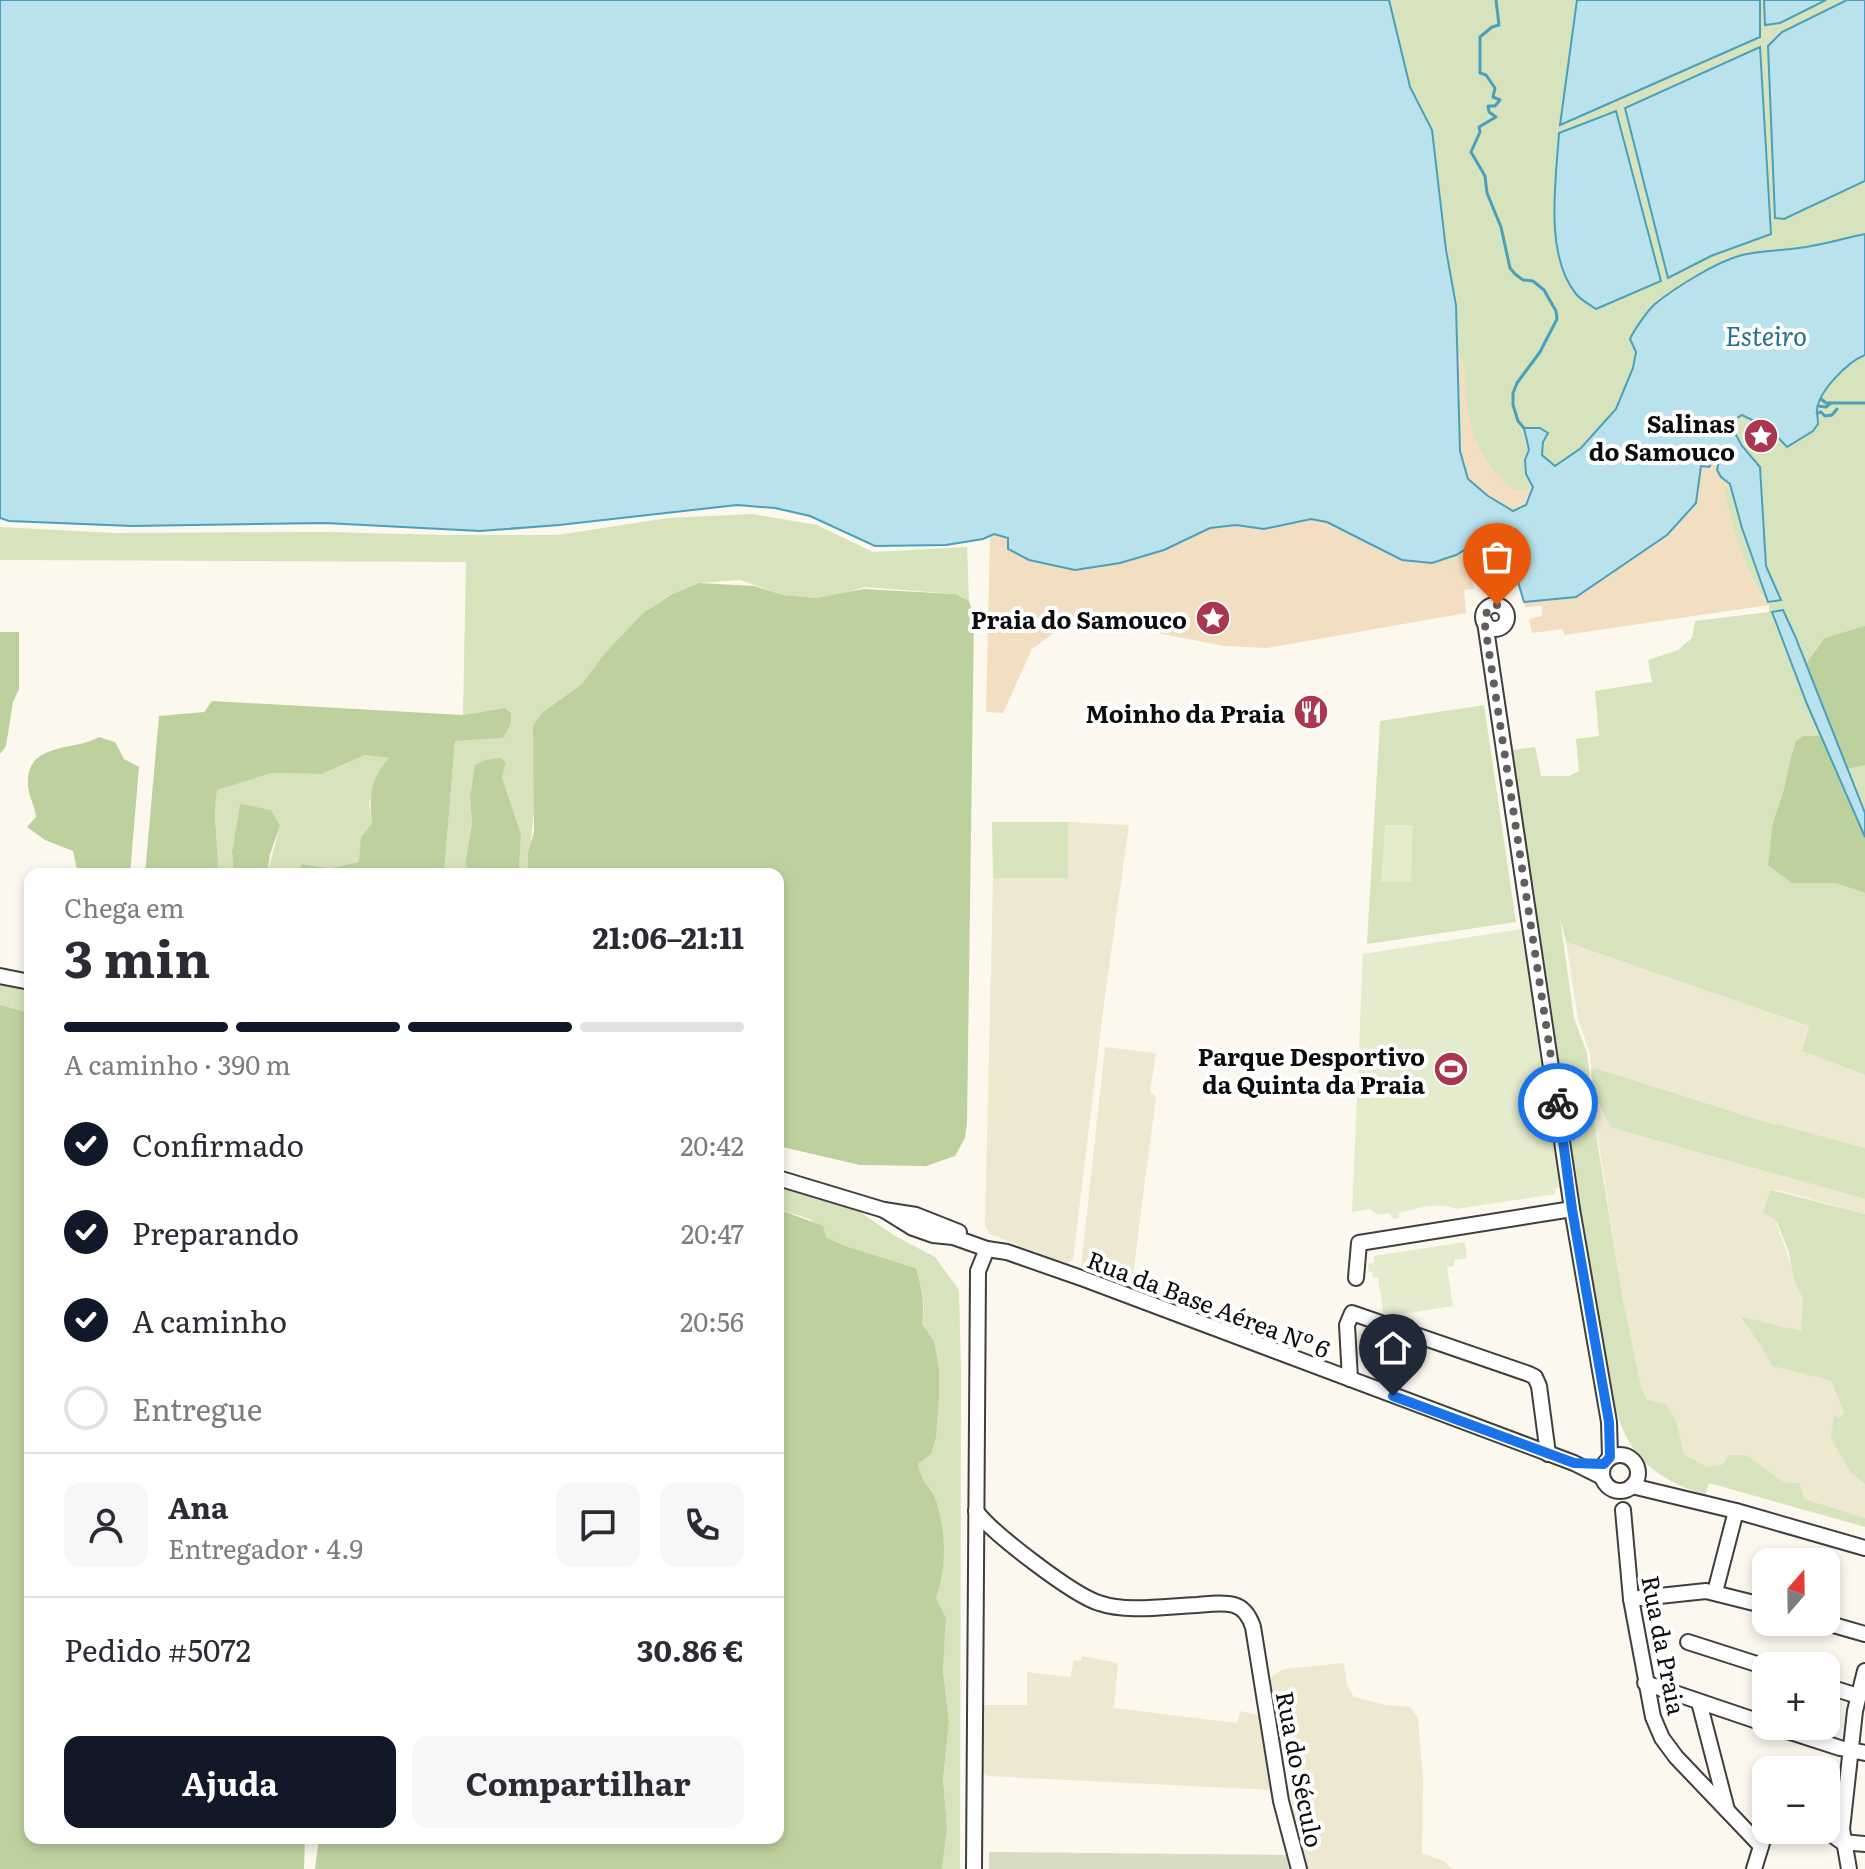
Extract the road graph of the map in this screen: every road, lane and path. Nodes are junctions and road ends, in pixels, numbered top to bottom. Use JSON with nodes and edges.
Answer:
{"nodes":[{"id":1,"x":1485,"y":622,"type":"junction"},
{"id":2,"x":1502,"y":626,"type":"junction"},
{"id":3,"x":1491,"y":663,"type":"junction"},
{"id":4,"x":0,"y":976,"type":"edge"},
{"id":5,"x":24,"y":981,"type":"edge"},
{"id":6,"x":784,"y":1180,"type":"edge"},
{"id":7,"x":1572,"y":1209,"type":"junction"},
{"id":8,"x":884,"y":1210,"type":"junction"},
{"id":9,"x":987,"y":1249,"type":"junction"},
{"id":10,"x":1007,"y":1252,"type":"junction"},
{"id":11,"x":1356,"y":1278,"type":"dead end"},
{"id":12,"x":1350,"y":1379,"type":"junction"},
{"id":13,"x":1548,"y":1454,"type":"junction"},
{"id":14,"x":1610,"y":1463,"type":"junction"},
{"id":15,"x":1636,"y":1479,"type":"junction"},
{"id":16,"x":1623,"y":1510,"type":"dead end"},
{"id":17,"x":976,"y":1511,"type":"junction"},
{"id":18,"x":1736,"y":1511,"type":"junction"},
{"id":19,"x":997,"y":1534,"type":"junction"},
{"id":20,"x":976,"y":1546,"type":"junction"},
{"id":21,"x":1865,"y":1548,"type":"edge"},
{"id":22,"x":1715,"y":1592,"type":"junction"},
{"id":23,"x":1631,"y":1599,"type":"junction"},
{"id":24,"x":1752,"y":1602,"type":"edge"},
{"id":25,"x":1840,"y":1627,"type":"edge"},
{"id":26,"x":1865,"y":1634,"type":"edge"},
{"id":27,"x":1688,"y":1642,"type":"dead end"},
{"id":28,"x":1752,"y":1663,"type":"edge"},
{"id":29,"x":1865,"y":1671,"type":"edge"},
{"id":30,"x":1645,"y":1683,"type":"junction"},
{"id":31,"x":1840,"y":1693,"type":"edge"},
{"id":32,"x":1699,"y":1702,"type":"junction"},
{"id":33,"x":1860,"y":1704,"type":"edge"},
{"id":34,"x":1752,"y":1719,"type":"edge"},
{"id":35,"x":1818,"y":1740,"type":"edge"},
{"id":36,"x":1858,"y":1752,"type":"edge"},
{"id":37,"x":1727,"y":1810,"type":"junction"},
{"id":38,"x":1842,"y":1842,"type":"junction"},
{"id":39,"x":1865,"y":1844,"type":"edge"},
{"id":40,"x":1761,"y":1846,"type":"joint"},
{"id":41,"x":974,"y":1869,"type":"edge"},
{"id":42,"x":1299,"y":1869,"type":"edge"},
{"id":43,"x":1754,"y":1869,"type":"edge"},
{"id":44,"x":1849,"y":1869,"type":"edge"}],
"edges":[{"from":1,"to":2,"type":"street"},
{"from":1,"to":2,"type":"street"},
{"from":1,"to":3,"type":"street"},
{"from":2,"to":3,"type":"street"},
{"from":3,"to":7,"type":"street"},
{"from":4,"to":5,"type":"street"},
{"from":6,"to":8,"type":"street"},
{"from":7,"to":11,"type":"street"},
{"from":7,"to":14,"type":"street"},
{"from":8,"to":9,"type":"street"},
{"from":8,"to":10,"type":"street"},
{"from":9,"to":10,"type":"street"},
{"from":9,"to":17,"type":"street"},
{"from":10,"to":12,"type":"street","name":"Rua da Base Aérea Nº 6"},
{"from":12,"to":13,"type":"street","name":"Rua da Base Aérea Nº 6"},
{"from":12,"to":13,"type":"street"},
{"from":13,"to":14,"type":"street","name":"Rua da Base Aérea Nº 6"},
{"from":14,"to":15,"type":"street"},
{"from":14,"to":15,"type":"street","name":"Rua da Base Aérea Nº 6"},
{"from":15,"to":18,"type":"street"},
{"from":16,"to":23,"type":"street","name":"Rua da Praia"},
{"from":17,"to":19,"type":"street","name":"Rua do Século"},
{"from":17,"to":20,"type":"street"},
{"from":18,"to":21,"type":"street"},
{"from":18,"to":22,"type":"street"},
{"from":19,"to":20,"type":"street"},
{"from":19,"to":42,"type":"street","name":"Rua do Século"},
{"from":20,"to":41,"type":"street"},
{"from":22,"to":23,"type":"street"},
{"from":22,"to":24,"type":"street"},
{"from":23,"to":30,"type":"street","name":"Rua da Praia"},
{"from":25,"to":26,"type":"street"},
{"from":27,"to":28,"type":"street"},
{"from":29,"to":33,"type":"street"},
{"from":30,"to":32,"type":"street"},
{"from":30,"to":37,"type":"street","name":"Rua da Praia"},
{"from":31,"to":33,"type":"street"},
{"from":32,"to":34,"type":"street"},
{"from":32,"to":37,"type":"street"},
{"from":33,"to":36,"type":"street"},
{"from":35,"to":36,"type":"street"},
{"from":36,"to":38,"type":"street"},
{"from":37,"to":40,"type":"street","name":"Rua da Praia"},
{"from":38,"to":39,"type":"street"},
{"from":38,"to":44,"type":"street"},
{"from":40,"to":43,"type":"street"}]}
